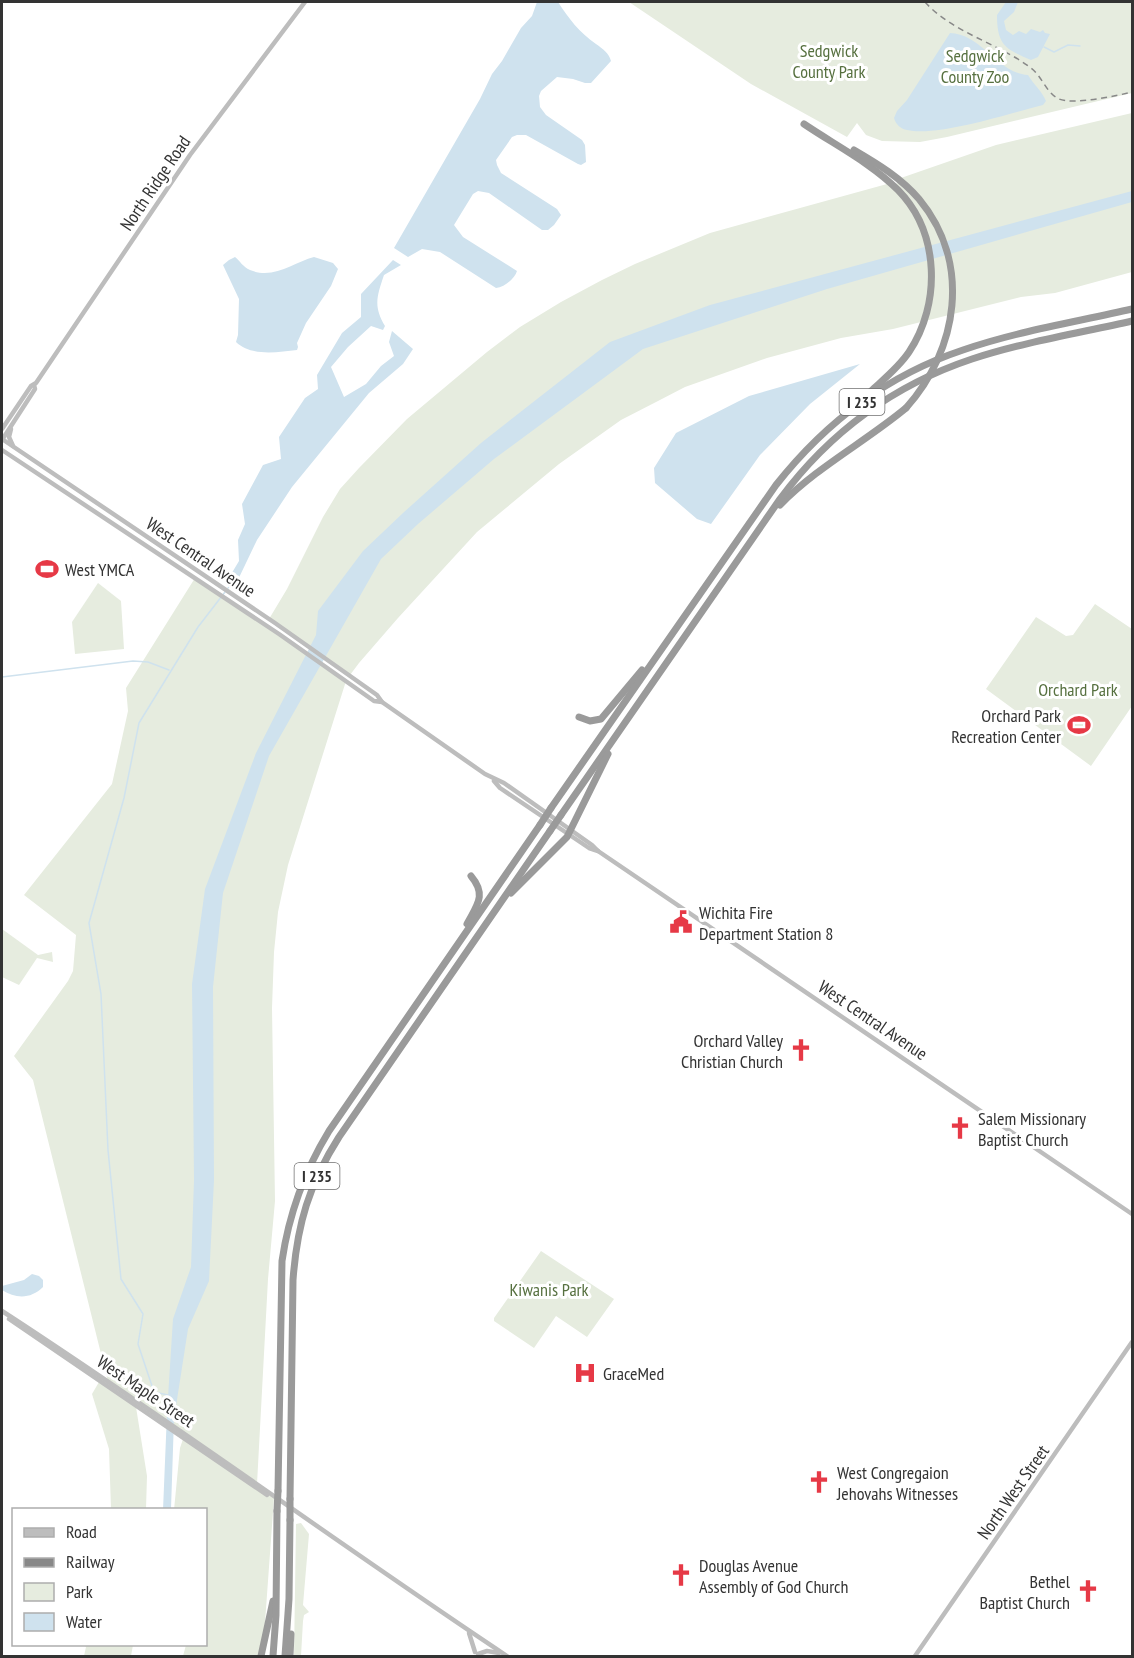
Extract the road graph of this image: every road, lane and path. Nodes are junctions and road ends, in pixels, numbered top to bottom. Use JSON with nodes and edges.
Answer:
{"nodes":[{"id":1,"x":305,"y":2,"type":"edge"},
{"id":2,"x":852,"y":152,"type":"junction"},
{"id":3,"x":1132,"y":309,"type":"edge"},
{"id":4,"x":1132,"y":321,"type":"edge"},
{"id":5,"x":855,"y":406,"type":"junction"},
{"id":6,"x":9,"y":423,"type":"junction"},
{"id":7,"x":2,"y":427,"type":"edge"},
{"id":8,"x":2,"y":440,"type":"edge"},
{"id":9,"x":15,"y":448,"type":"junction"},
{"id":10,"x":3,"y":452,"type":"edge"},
{"id":11,"x":765,"y":519,"type":"junction"},
{"id":12,"x":666,"y":644,"type":"junction"},
{"id":13,"x":382,"y":702,"type":"junction"},
{"id":14,"x":579,"y":717,"type":"dead end"},
{"id":15,"x":623,"y":726,"type":"junction"},
{"id":16,"x":570,"y":833,"type":"junction"},
{"id":17,"x":471,"y":876,"type":"dead end"},
{"id":18,"x":499,"y":906,"type":"junction"},
{"id":19,"x":448,"y":959,"type":"junction"},
{"id":20,"x":1132,"y":1214,"type":"edge"},
{"id":21,"x":2,"y":1313,"type":"edge"},
{"id":22,"x":1132,"y":1342,"type":"edge"},
{"id":23,"x":103,"y":1381,"type":"junction"},
{"id":24,"x":275,"y":1494,"type":"junction"},
{"id":25,"x":277,"y":1548,"type":"junction"},
{"id":26,"x":289,"y":1599,"type":"junction"},
{"id":27,"x":468,"y":1631,"type":"junction"},
{"id":28,"x":504,"y":1655,"type":"edge"},
{"id":29,"x":261,"y":1656,"type":"edge"},
{"id":30,"x":273,"y":1656,"type":"edge"},
{"id":31,"x":285,"y":1656,"type":"edge"},
{"id":32,"x":291,"y":1656,"type":"edge"},
{"id":33,"x":915,"y":1656,"type":"edge"}],
"edges":[{"from":1,"to":6,"type":"main road","name":"North Ridge Road"},
{"from":2,"to":2,"type":"highway"},
{"from":2,"to":5,"type":"highway"},
{"from":2,"to":11,"type":"highway","bridge":true},
{"from":3,"to":5,"type":"highway","number":"I 235"},
{"from":4,"to":11,"type":"highway","number":"I 235"},
{"from":5,"to":12,"type":"highway","number":"I 235"},
{"from":6,"to":7,"type":"main road","name":"North Ridge Road"},
{"from":6,"to":8,"type":"main road","name":"North Ridge Road"},
{"from":6,"to":9,"type":"main road"},
{"from":8,"to":9,"type":"main road","name":"West Central Avenue"},
{"from":9,"to":13,"type":"main road","name":"West Central Avenue"},
{"from":10,"to":13,"type":"main road","name":"West Central Avenue"},
{"from":11,"to":15,"type":"highway","number":"I 235"},
{"from":12,"to":14,"type":"highway"},
{"from":12,"to":19,"type":"highway","number":"I 235","bridge":true},
{"from":13,"to":16,"type":"main road","name":"West Central Avenue"},
{"from":15,"to":16,"type":"highway"},
{"from":15,"to":18,"type":"highway","number":"I 235","bridge":true},
{"from":16,"to":18,"type":"highway"},
{"from":16,"to":20,"type":"main road","name":"West Central Avenue"},
{"from":17,"to":19,"type":"highway"},
{"from":18,"to":26,"type":"highway","number":"I 235","bridge":true},
{"from":19,"to":24,"type":"highway","number":"I 235"},
{"from":21,"to":23,"type":"main road","name":"West Maple Street"},
{"from":22,"to":33,"type":"main road","name":"North West Street"},
{"from":23,"to":24,"type":"main road","name":"West Maple Street"},
{"from":23,"to":24,"type":"main road","name":"West Maple Street"},
{"from":24,"to":25,"type":"highway","number":"I 235","bridge":true},
{"from":24,"to":27,"type":"main road","name":"West Maple Street"},
{"from":25,"to":29,"type":"highway"},
{"from":25,"to":30,"type":"highway","number":"I 235"},
{"from":26,"to":31,"type":"highway","number":"I 235"},
{"from":26,"to":32,"type":"highway"},
{"from":27,"to":28,"type":"main road","name":"West Maple Street"},
{"from":27,"to":28,"type":"main road"}]}
